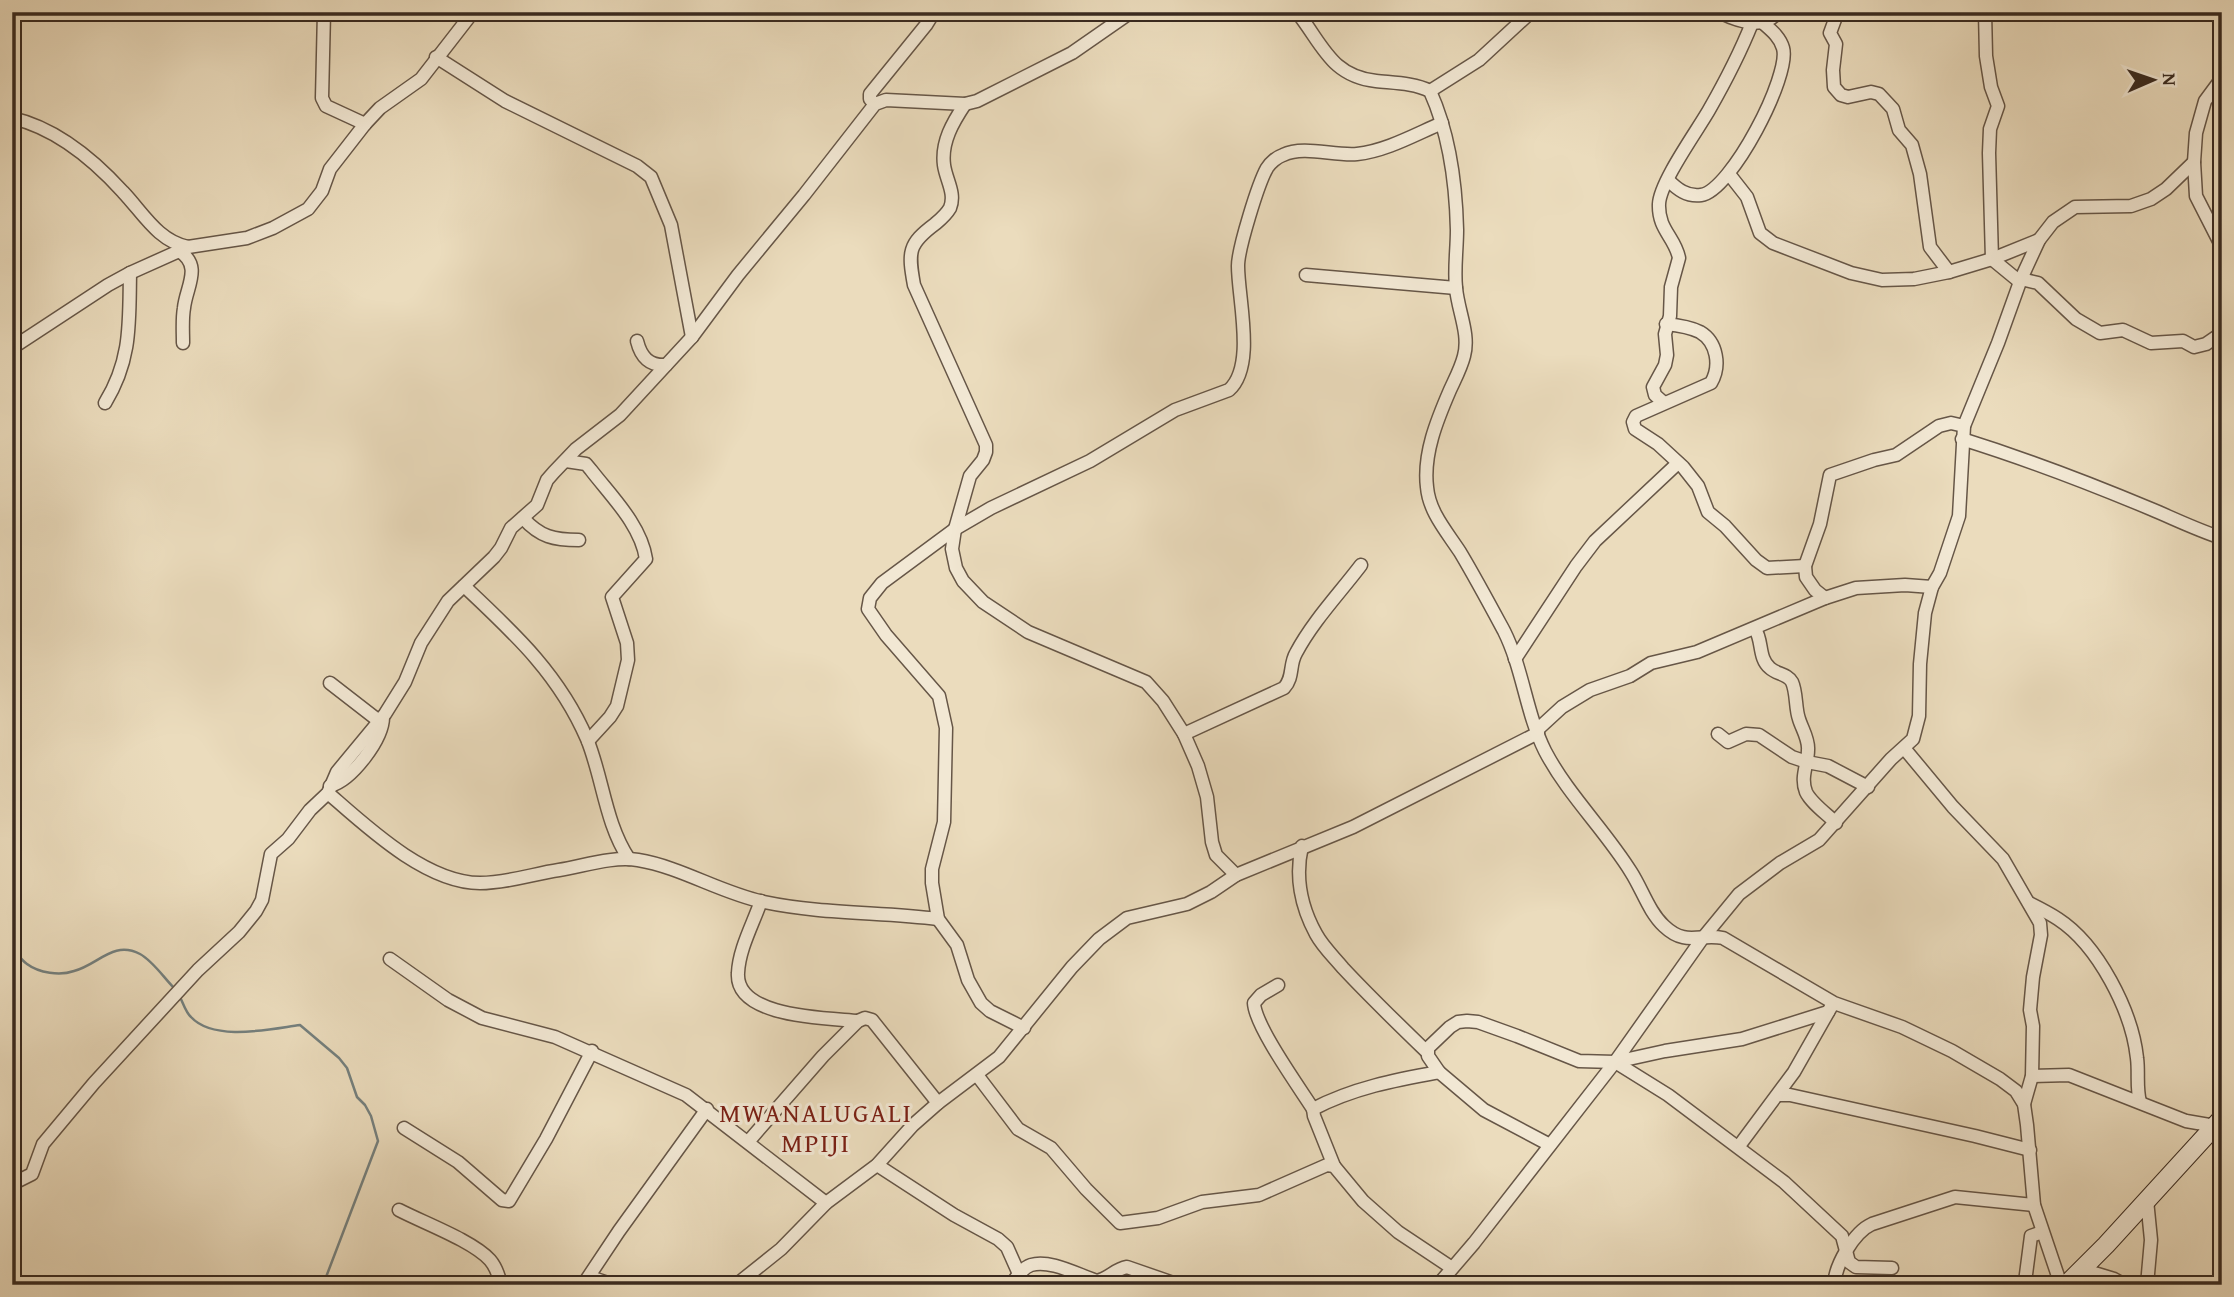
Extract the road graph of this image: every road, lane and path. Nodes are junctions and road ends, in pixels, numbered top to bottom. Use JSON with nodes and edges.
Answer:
{"nodes":[{"id":1,"x":324,"y":12,"type":"edge"},
{"id":2,"x":472,"y":12,"type":"edge"},
{"id":3,"x":934,"y":12,"type":"edge"},
{"id":4,"x":1131,"y":12,"type":"edge"},
{"id":5,"x":1297,"y":12,"type":"edge"},
{"id":6,"x":1531,"y":12,"type":"edge"},
{"id":7,"x":1719,"y":12,"type":"edge"},
{"id":8,"x":1778,"y":12,"type":"edge"},
{"id":9,"x":1841,"y":12,"type":"edge"},
{"id":10,"x":1985,"y":12,"type":"edge"},
{"id":11,"x":1758,"y":23,"type":"junction"},
{"id":12,"x":436,"y":57,"type":"junction"},
{"id":13,"x":2222,"y":78,"type":"edge"},
{"id":14,"x":1430,"y":91,"type":"junction"},
{"id":15,"x":875,"y":104,"type":"junction"},
{"id":16,"x":965,"y":104,"type":"junction"},
{"id":17,"x":12,"y":118,"type":"edge"},
{"id":18,"x":1443,"y":123,"type":"junction"},
{"id":19,"x":365,"y":124,"type":"junction"},
{"id":20,"x":2194,"y":162,"type":"junction"},
{"id":21,"x":1729,"y":173,"type":"junction"},
{"id":22,"x":1668,"y":180,"type":"junction"},
{"id":23,"x":2039,"y":240,"type":"junction"},
{"id":24,"x":2222,"y":247,"type":"edge"},
{"id":25,"x":183,"y":249,"type":"junction"},
{"id":26,"x":1992,"y":259,"type":"junction"},
{"id":27,"x":1949,"y":272,"type":"junction"},
{"id":28,"x":130,"y":273,"type":"junction"},
{"id":29,"x":1306,"y":275,"type":"dead end"},
{"id":30,"x":2020,"y":281,"type":"junction"},
{"id":31,"x":1456,"y":288,"type":"junction"},
{"id":32,"x":1666,"y":324,"type":"junction"},
{"id":33,"x":2222,"y":332,"type":"edge"},
{"id":34,"x":692,"y":337,"type":"junction"},
{"id":35,"x":637,"y":341,"type":"dead end"},
{"id":36,"x":183,"y":343,"type":"dead end"},
{"id":37,"x":12,"y":348,"type":"edge"},
{"id":38,"x":666,"y":365,"type":"junction"},
{"id":39,"x":105,"y":403,"type":"dead end"},
{"id":40,"x":1664,"y":403,"type":"junction"},
{"id":41,"x":1963,"y":433,"type":"junction"},
{"id":42,"x":566,"y":461,"type":"junction"},
{"id":43,"x":1678,"y":463,"type":"junction"},
{"id":44,"x":523,"y":518,"type":"junction"},
{"id":45,"x":955,"y":529,"type":"junction"},
{"id":46,"x":2222,"y":538,"type":"edge"},
{"id":47,"x":579,"y":540,"type":"dead end"},
{"id":48,"x":1361,"y":565,"type":"dead end"},
{"id":49,"x":1805,"y":566,"type":"junction"},
{"id":50,"x":464,"y":586,"type":"junction"},
{"id":51,"x":1932,"y":587,"type":"junction"},
{"id":52,"x":1825,"y":598,"type":"junction"},
{"id":53,"x":1755,"y":629,"type":"junction"},
{"id":54,"x":1515,"y":659,"type":"junction"},
{"id":55,"x":330,"y":683,"type":"dead end"},
{"id":56,"x":381,"y":719,"type":"junction"},
{"id":57,"x":1538,"y":731,"type":"junction"},
{"id":58,"x":1184,"y":734,"type":"junction"},
{"id":59,"x":1718,"y":734,"type":"dead end"},
{"id":60,"x":588,"y":741,"type":"junction"},
{"id":61,"x":1904,"y":748,"type":"junction"},
{"id":62,"x":1807,"y":762,"type":"junction"},
{"id":63,"x":1868,"y":787,"type":"junction"},
{"id":64,"x":329,"y":790,"type":"junction"},
{"id":65,"x":1836,"y":823,"type":"junction"},
{"id":66,"x":1302,"y":846,"type":"junction"},
{"id":67,"x":629,"y":859,"type":"junction"},
{"id":68,"x":1236,"y":875,"type":"junction"},
{"id":69,"x":761,"y":901,"type":"junction"},
{"id":70,"x":2026,"y":901,"type":"junction"},
{"id":71,"x":938,"y":919,"type":"junction"},
{"id":72,"x":1702,"y":939,"type":"junction"},
{"id":73,"x":390,"y":959,"type":"dead end"},
{"id":74,"x":1278,"y":985,"type":"dead end"},
{"id":75,"x":1831,"y":1007,"type":"junction"},
{"id":76,"x":858,"y":1021,"type":"junction"},
{"id":77,"x":1024,"y":1028,"type":"junction"},
{"id":78,"x":592,"y":1051,"type":"junction"},
{"id":79,"x":1427,"y":1052,"type":"junction"},
{"id":80,"x":1615,"y":1062,"type":"junction"},
{"id":81,"x":1439,"y":1072,"type":"junction"},
{"id":82,"x":976,"y":1075,"type":"junction"},
{"id":83,"x":2032,"y":1076,"type":"junction"},
{"id":84,"x":1778,"y":1095,"type":"junction"},
{"id":85,"x":2140,"y":1102,"type":"junction"},
{"id":86,"x":937,"y":1103,"type":"junction"},
{"id":87,"x":2024,"y":1104,"type":"junction"},
{"id":88,"x":707,"y":1109,"type":"junction"},
{"id":89,"x":1313,"y":1109,"type":"junction"},
{"id":90,"x":2220,"y":1125,"type":"edge"},
{"id":91,"x":404,"y":1128,"type":"dead end"},
{"id":92,"x":748,"y":1142,"type":"junction"},
{"id":93,"x":1550,"y":1145,"type":"junction"},
{"id":94,"x":1739,"y":1146,"type":"junction"},
{"id":95,"x":2030,"y":1150,"type":"junction"},
{"id":96,"x":877,"y":1165,"type":"junction"},
{"id":97,"x":1334,"y":1166,"type":"junction"},
{"id":98,"x":12,"y":1184,"type":"edge"},
{"id":99,"x":2147,"y":1200,"type":"junction"},
{"id":100,"x":826,"y":1203,"type":"junction"},
{"id":101,"x":2034,"y":1205,"type":"junction"},
{"id":102,"x":399,"y":1210,"type":"dead end"},
{"id":103,"x":2042,"y":1232,"type":"junction"},
{"id":104,"x":1847,"y":1252,"type":"junction"},
{"id":105,"x":1452,"y":1268,"type":"junction"},
{"id":106,"x":1892,"y":1268,"type":"dead end"},
{"id":107,"x":2081,"y":1269,"type":"junction"},
{"id":108,"x":1015,"y":1279,"type":"edge"},
{"id":109,"x":583,"y":1283,"type":"edge"},
{"id":110,"x":1174,"y":1284,"type":"edge"},
{"id":111,"x":90,"y":1285,"type":"edge"},
{"id":112,"x":96,"y":1285,"type":"edge"},
{"id":113,"x":501,"y":1285,"type":"edge"},
{"id":114,"x":614,"y":1285,"type":"edge"},
{"id":115,"x":736,"y":1285,"type":"edge"},
{"id":116,"x":1438,"y":1285,"type":"edge"},
{"id":117,"x":1834,"y":1285,"type":"edge"},
{"id":118,"x":2020,"y":1285,"type":"edge"},
{"id":119,"x":2063,"y":1285,"type":"edge"},
{"id":120,"x":2124,"y":1285,"type":"edge"},
{"id":121,"x":2147,"y":1285,"type":"edge"}],
"edges":[{"from":1,"to":19,"type":"street"},
{"from":2,"to":12,"type":"street"},
{"from":3,"to":15,"type":"street"},
{"from":4,"to":16,"type":"street"},
{"from":5,"to":14,"type":"street"},
{"from":6,"to":14,"type":"street"},
{"from":7,"to":11,"type":"street"},
{"from":8,"to":11,"type":"street"},
{"from":9,"to":27,"type":"street"},
{"from":10,"to":26,"type":"street"},
{"from":11,"to":21,"type":"street"},
{"from":11,"to":22,"type":"street"},
{"from":12,"to":19,"type":"street"},
{"from":12,"to":34,"type":"street"},
{"from":13,"to":20,"type":"street"},
{"from":14,"to":18,"type":"street"},
{"from":15,"to":16,"type":"street"},
{"from":15,"to":34,"type":"street"},
{"from":16,"to":45,"type":"street"},
{"from":17,"to":25,"type":"street"},
{"from":18,"to":31,"type":"street"},
{"from":18,"to":45,"type":"street"},
{"from":19,"to":25,"type":"street"},
{"from":20,"to":23,"type":"street"},
{"from":20,"to":24,"type":"street"},
{"from":21,"to":22,"type":"street"},
{"from":21,"to":27,"type":"street"},
{"from":22,"to":32,"type":"street"},
{"from":23,"to":26,"type":"street"},
{"from":23,"to":30,"type":"street"},
{"from":25,"to":28,"type":"street"},
{"from":25,"to":36,"type":"street"},
{"from":26,"to":27,"type":"street"},
{"from":26,"to":30,"type":"street"},
{"from":28,"to":37,"type":"street"},
{"from":28,"to":39,"type":"street"},
{"from":29,"to":31,"type":"street"},
{"from":30,"to":33,"type":"street"},
{"from":30,"to":41,"type":"street"},
{"from":31,"to":54,"type":"street"},
{"from":32,"to":40,"type":"street"},
{"from":32,"to":40,"type":"street"},
{"from":34,"to":38,"type":"street"},
{"from":35,"to":38,"type":"street"},
{"from":38,"to":42,"type":"street"},
{"from":40,"to":43,"type":"street"},
{"from":41,"to":46,"type":"street"},
{"from":41,"to":49,"type":"street"},
{"from":41,"to":51,"type":"street"},
{"from":42,"to":44,"type":"street"},
{"from":42,"to":60,"type":"street"},
{"from":43,"to":49,"type":"street"},
{"from":43,"to":54,"type":"street"},
{"from":44,"to":47,"type":"street"},
{"from":44,"to":50,"type":"street"},
{"from":45,"to":58,"type":"street"},
{"from":45,"to":71,"type":"street"},
{"from":48,"to":58,"type":"street"},
{"from":49,"to":52,"type":"street"},
{"from":50,"to":56,"type":"street"},
{"from":50,"to":60,"type":"street"},
{"from":51,"to":52,"type":"street"},
{"from":51,"to":61,"type":"street"},
{"from":52,"to":53,"type":"street"},
{"from":53,"to":57,"type":"street"},
{"from":53,"to":62,"type":"street"},
{"from":54,"to":57,"type":"street"},
{"from":55,"to":56,"type":"street"},
{"from":56,"to":64,"type":"street"},
{"from":57,"to":66,"type":"street"},
{"from":57,"to":72,"type":"street"},
{"from":58,"to":68,"type":"street"},
{"from":59,"to":62,"type":"street"},
{"from":60,"to":67,"type":"street"},
{"from":61,"to":63,"type":"street"},
{"from":61,"to":70,"type":"street"},
{"from":62,"to":63,"type":"street"},
{"from":62,"to":65,"type":"street"},
{"from":63,"to":65,"type":"street"},
{"from":64,"to":67,"type":"street"},
{"from":64,"to":98,"type":"street"},
{"from":65,"to":72,"type":"street"},
{"from":66,"to":68,"type":"street"},
{"from":66,"to":79,"type":"street"},
{"from":67,"to":69,"type":"street"},
{"from":68,"to":77,"type":"street"},
{"from":69,"to":71,"type":"street"},
{"from":69,"to":76,"type":"street"},
{"from":70,"to":83,"type":"street"},
{"from":70,"to":85,"type":"street"},
{"from":71,"to":77,"type":"street"},
{"from":72,"to":75,"type":"street"},
{"from":72,"to":80,"type":"street"},
{"from":73,"to":78,"type":"street"},
{"from":74,"to":89,"type":"street"},
{"from":75,"to":80,"type":"street"},
{"from":75,"to":84,"type":"street"},
{"from":75,"to":87,"type":"street"},
{"from":76,"to":86,"type":"street"},
{"from":76,"to":92,"type":"street"},
{"from":77,"to":82,"type":"street"},
{"from":78,"to":88,"type":"street"},
{"from":78,"to":91,"type":"street"},
{"from":79,"to":80,"type":"street"},
{"from":79,"to":81,"type":"street"},
{"from":80,"to":93,"type":"street"},
{"from":80,"to":94,"type":"street"},
{"from":81,"to":89,"type":"street"},
{"from":81,"to":93,"type":"street"},
{"from":82,"to":86,"type":"street"},
{"from":82,"to":97,"type":"street"},
{"from":83,"to":85,"type":"street"},
{"from":83,"to":87,"type":"street"},
{"from":84,"to":94,"type":"street"},
{"from":84,"to":95,"type":"street"},
{"from":85,"to":90,"type":"street"},
{"from":86,"to":96,"type":"street"},
{"from":87,"to":95,"type":"street"},
{"from":88,"to":92,"type":"street"},
{"from":88,"to":109,"type":"street"},
{"from":89,"to":97,"type":"street"},
{"from":90,"to":99,"type":"street"},
{"from":92,"to":100,"type":"street"},
{"from":93,"to":105,"type":"street"},
{"from":94,"to":104,"type":"street"},
{"from":95,"to":101,"type":"street"},
{"from":96,"to":100,"type":"street"},
{"from":96,"to":108,"type":"street"},
{"from":97,"to":105,"type":"street"},
{"from":99,"to":107,"type":"street"},
{"from":99,"to":121,"type":"street"},
{"from":100,"to":115,"type":"street"},
{"from":101,"to":103,"type":"street"},
{"from":101,"to":104,"type":"street"},
{"from":102,"to":113,"type":"street"},
{"from":103,"to":118,"type":"street"},
{"from":103,"to":119,"type":"street"},
{"from":104,"to":106,"type":"street"},
{"from":104,"to":117,"type":"street"},
{"from":105,"to":116,"type":"street"},
{"from":107,"to":119,"type":"street"},
{"from":107,"to":120,"type":"street"},
{"from":108,"to":110,"type":"street"},
{"from":109,"to":114,"type":"street"},
{"from":111,"to":112,"type":"street"}]}
